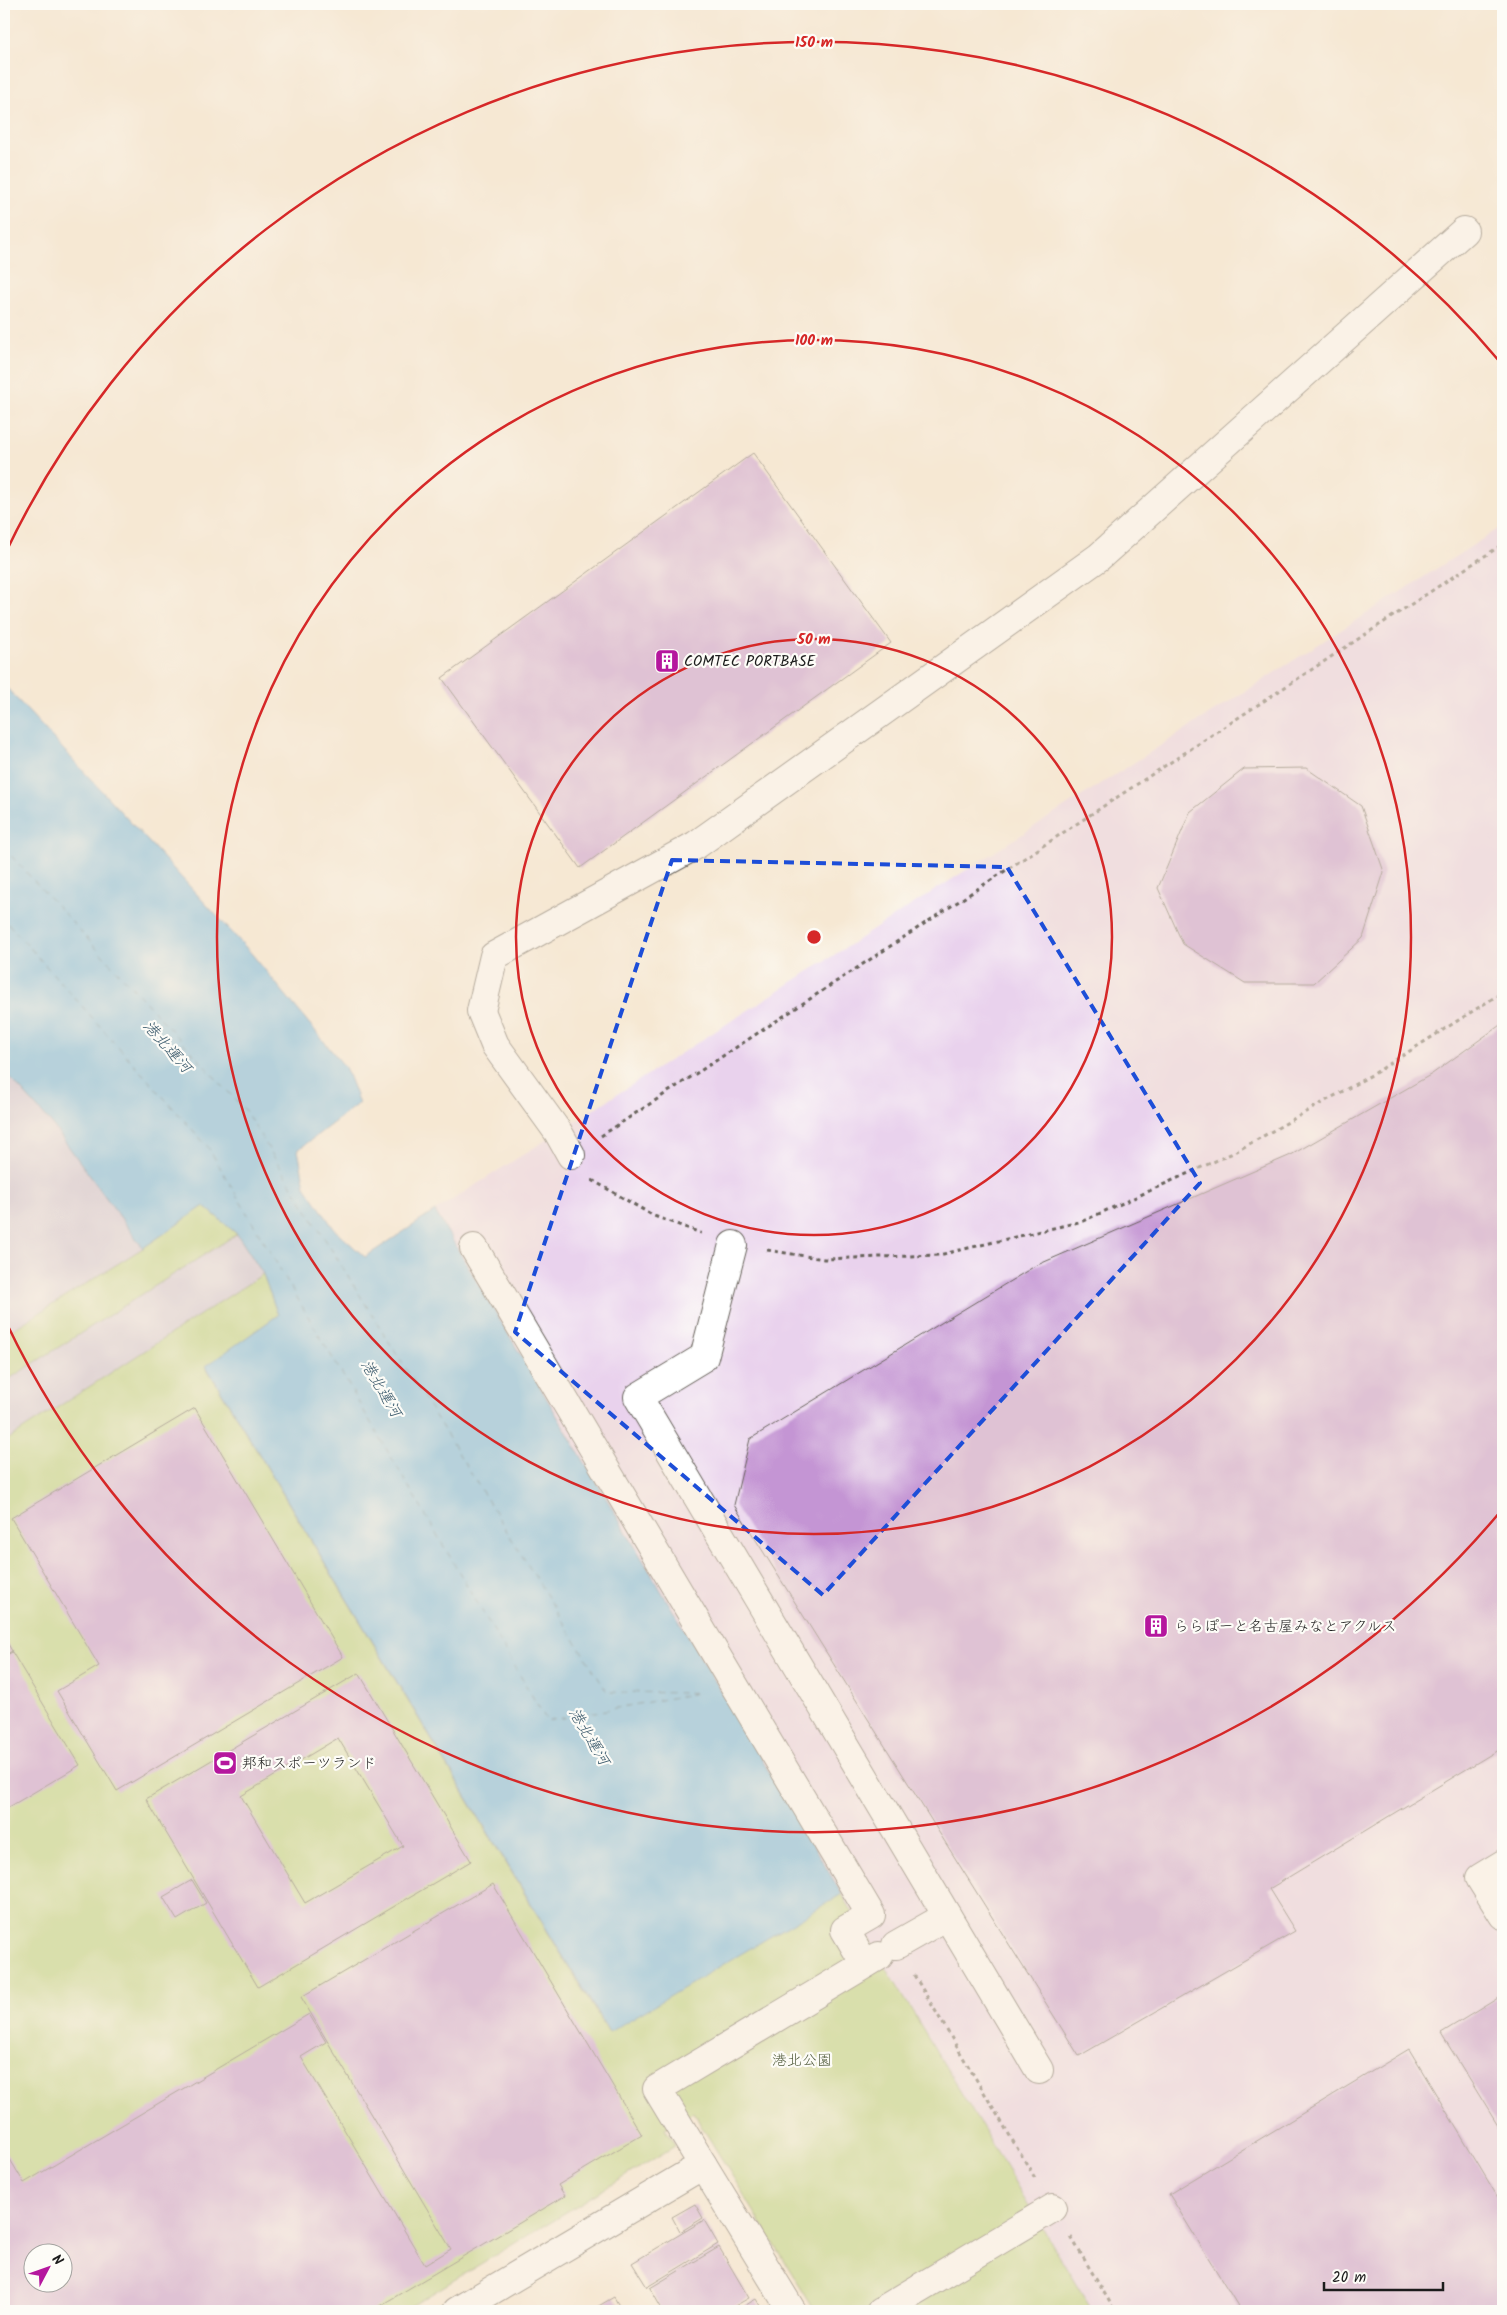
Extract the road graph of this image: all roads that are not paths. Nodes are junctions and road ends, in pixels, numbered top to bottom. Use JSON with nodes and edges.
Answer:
{"nodes":[{"id":1,"x":1464,"y":231,"type":"dead end"},
{"id":2,"x":571,"y":1155,"type":"road end"},
{"id":3,"x":733,"y":1245,"type":"road end"},
{"id":4,"x":474,"y":1248,"type":"dead end"},
{"id":5,"x":1503,"y":1864,"type":"edge"},
{"id":6,"x":1503,"y":1915,"type":"edge"},
{"id":7,"x":947,"y":1916,"type":"junction"},
{"id":8,"x":880,"y":1955,"type":"junction"},
{"id":9,"x":1039,"y":2070,"type":"dead end"},
{"id":10,"x":703,"y":2165,"type":"junction"},
{"id":11,"x":1053,"y":2208,"type":"road end"},
{"id":12,"x":457,"y":2311,"type":"edge"},
{"id":13,"x":792,"y":2311,"type":"edge"},
{"id":14,"x":880,"y":2311,"type":"edge"}],
"edges":[{"from":1,"to":2,"type":"street"},
{"from":3,"to":7,"type":"street"},
{"from":4,"to":8,"type":"street"},
{"from":5,"to":6,"type":"street"},
{"from":7,"to":8,"type":"street"},
{"from":7,"to":9,"type":"street"},
{"from":8,"to":10,"type":"street"},
{"from":10,"to":12,"type":"street"},
{"from":10,"to":13,"type":"street"},
{"from":11,"to":14,"type":"street"}]}
